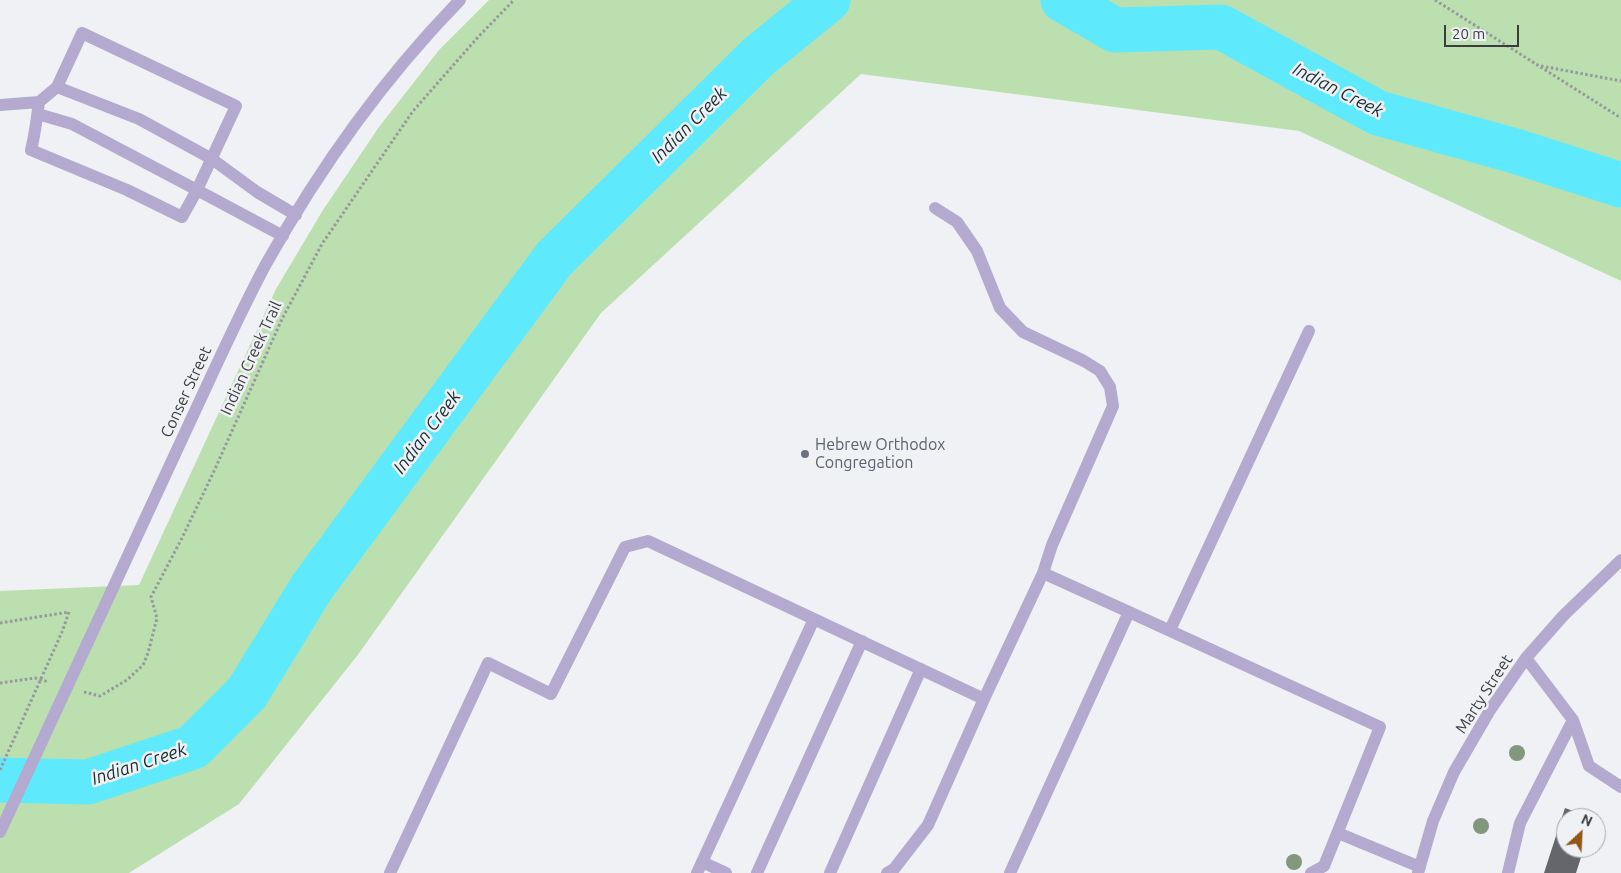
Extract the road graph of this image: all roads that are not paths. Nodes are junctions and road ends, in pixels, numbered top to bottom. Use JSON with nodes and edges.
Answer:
{"nodes":[{"id":1,"x":460,"y":0,"type":"edge"},
{"id":2,"x":57,"y":87,"type":"junction"},
{"id":3,"x":0,"y":105,"type":"edge"},
{"id":4,"x":38,"y":108,"type":"junction"},
{"id":5,"x":212,"y":160,"type":"junction"},
{"id":6,"x":197,"y":190,"type":"junction"},
{"id":7,"x":935,"y":208,"type":"dead end"},
{"id":8,"x":296,"y":215,"type":"junction"},
{"id":9,"x":283,"y":236,"type":"junction"},
{"id":10,"x":1310,"y":331,"type":"dead end"},
{"id":11,"x":1621,"y":560,"type":"edge"},
{"id":12,"x":1043,"y":573,"type":"junction"},
{"id":13,"x":1129,"y":612,"type":"junction"},
{"id":14,"x":814,"y":619,"type":"junction"},
{"id":15,"x":1170,"y":630,"type":"junction"},
{"id":16,"x":862,"y":641,"type":"junction"},
{"id":17,"x":1526,"y":658,"type":"junction"},
{"id":18,"x":921,"y":669,"type":"junction"},
{"id":19,"x":984,"y":699,"type":"junction"},
{"id":20,"x":1573,"y":720,"type":"junction"},
{"id":21,"x":1621,"y":787,"type":"edge"},
{"id":22,"x":0,"y":832,"type":"edge"},
{"id":23,"x":1338,"y":833,"type":"junction"},
{"id":24,"x":700,"y":867,"type":"edge"},
{"id":25,"x":1419,"y":870,"type":"edge"},
{"id":26,"x":390,"y":873,"type":"edge"},
{"id":27,"x":726,"y":873,"type":"edge"},
{"id":28,"x":757,"y":873,"type":"edge"},
{"id":29,"x":830,"y":873,"type":"edge"},
{"id":30,"x":887,"y":873,"type":"edge"},
{"id":31,"x":1010,"y":873,"type":"edge"},
{"id":32,"x":1311,"y":873,"type":"edge"},
{"id":33,"x":1508,"y":873,"type":"edge"}],
"edges":[{"from":1,"to":8,"type":"street","name":"Conser Street"},
{"from":2,"to":4,"type":"street"},
{"from":2,"to":5,"type":"street"},
{"from":2,"to":5,"type":"street"},
{"from":3,"to":4,"type":"street"},
{"from":4,"to":6,"type":"street"},
{"from":4,"to":6,"type":"street"},
{"from":5,"to":6,"type":"street"},
{"from":5,"to":8,"type":"street"},
{"from":6,"to":9,"type":"street"},
{"from":7,"to":12,"type":"street"},
{"from":8,"to":9,"type":"street","name":"Conser Street"},
{"from":9,"to":22,"type":"street","name":"Conser Street","bridge":true},
{"from":10,"to":15,"type":"street"},
{"from":11,"to":17,"type":"street","name":"Marty Street"},
{"from":12,"to":13,"type":"street"},
{"from":12,"to":19,"type":"street"},
{"from":13,"to":15,"type":"street"},
{"from":13,"to":31,"type":"street"},
{"from":14,"to":16,"type":"street"},
{"from":14,"to":24,"type":"street"},
{"from":14,"to":26,"type":"street"},
{"from":15,"to":23,"type":"street"},
{"from":16,"to":18,"type":"street"},
{"from":16,"to":28,"type":"street"},
{"from":17,"to":20,"type":"street"},
{"from":17,"to":25,"type":"street","name":"Marty Street"},
{"from":18,"to":19,"type":"street"},
{"from":18,"to":29,"type":"street"},
{"from":19,"to":30,"type":"street"},
{"from":20,"to":21,"type":"street"},
{"from":20,"to":33,"type":"street"},
{"from":23,"to":25,"type":"street"},
{"from":23,"to":32,"type":"street"},
{"from":24,"to":27,"type":"street"}]}
